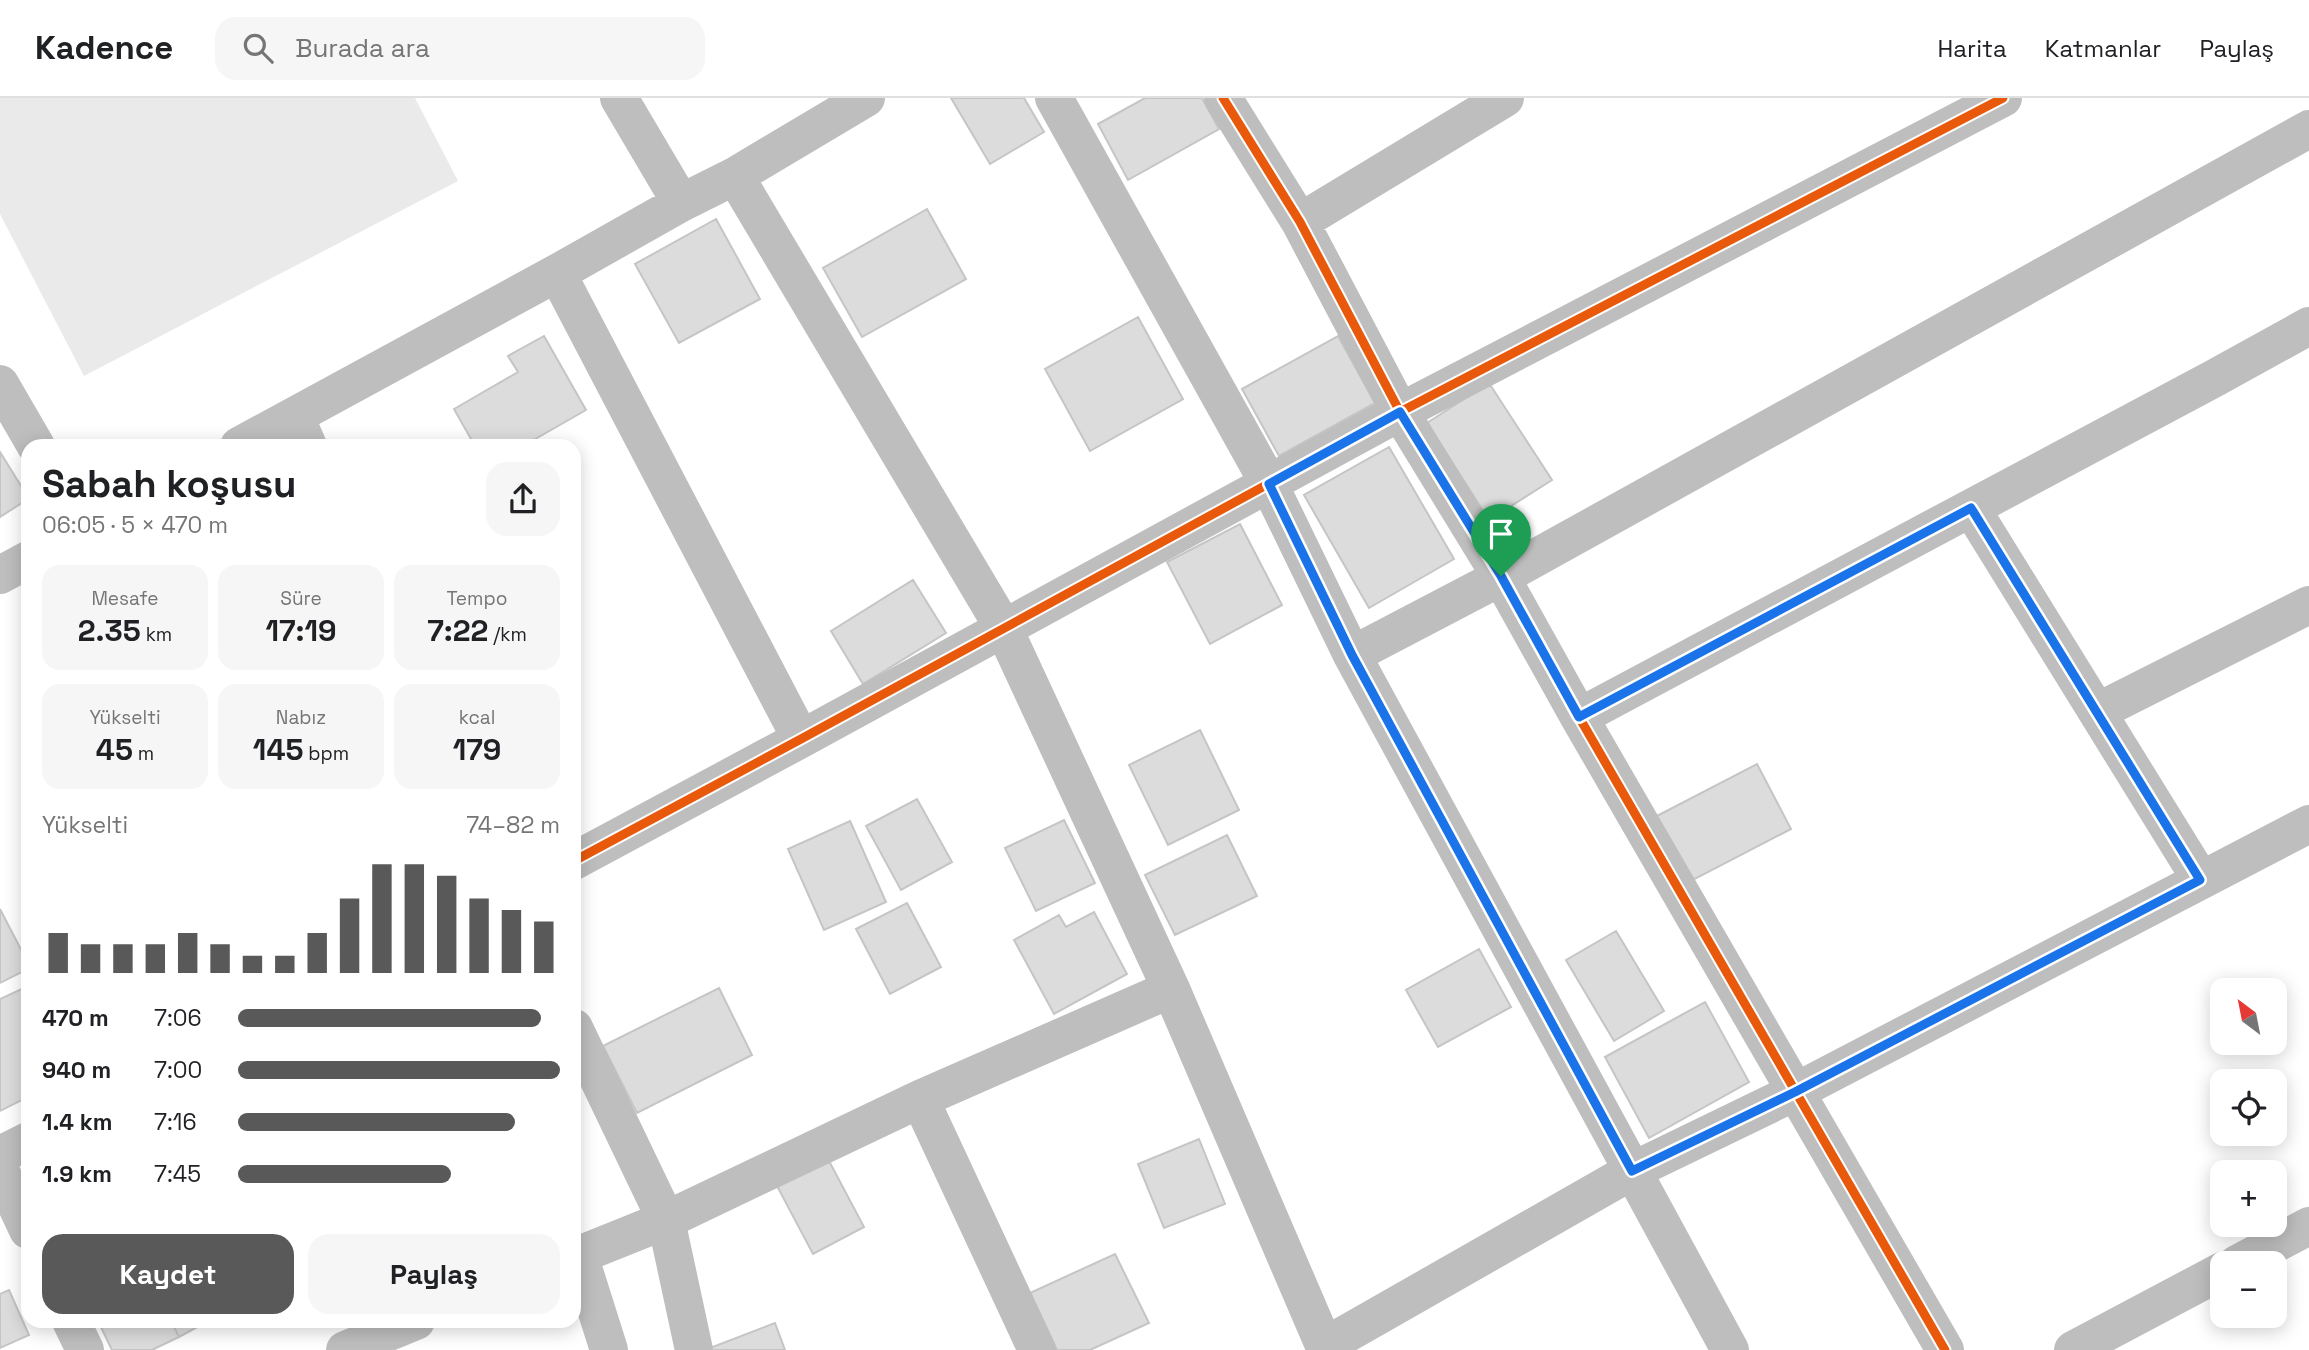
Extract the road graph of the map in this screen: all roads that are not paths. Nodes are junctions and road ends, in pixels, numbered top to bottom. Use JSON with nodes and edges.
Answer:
{"nodes":[{"id":1,"x":619,"y":98,"type":"edge"},
{"id":2,"x":866,"y":98,"type":"edge"},
{"id":3,"x":1054,"y":98,"type":"edge"},
{"id":4,"x":1223,"y":98,"type":"edge"},
{"id":5,"x":1504,"y":98,"type":"edge"},
{"id":6,"x":2003,"y":98,"type":"edge"},
{"id":7,"x":2309,"y":130,"type":"edge"},
{"id":8,"x":735,"y":176,"type":"junction"},
{"id":9,"x":681,"y":203,"type":"junction"},
{"id":10,"x":1300,"y":222,"type":"junction"},
{"id":11,"x":557,"y":273,"type":"junction"},
{"id":12,"x":2309,"y":326,"type":"edge"},
{"id":13,"x":0,"y":384,"type":"edge"},
{"id":14,"x":1400,"y":412,"type":"junction"},
{"id":15,"x":301,"y":431,"type":"edge"},
{"id":16,"x":32,"y":439,"type":"edge"},
{"id":17,"x":268,"y":439,"type":"edge"},
{"id":18,"x":1269,"y":484,"type":"junction"},
{"id":19,"x":1971,"y":508,"type":"junction"},
{"id":20,"x":21,"y":564,"type":"edge"},
{"id":21,"x":0,"y":575,"type":"edge"},
{"id":22,"x":1501,"y":576,"type":"junction"},
{"id":23,"x":2309,"y":605,"type":"edge"},
{"id":24,"x":1003,"y":627,"type":"junction"},
{"id":25,"x":1352,"y":655,"type":"junction"},
{"id":26,"x":2097,"y":712,"type":"junction"},
{"id":27,"x":1579,"y":717,"type":"junction"},
{"id":28,"x":802,"y":739,"type":"junction"},
{"id":29,"x":2309,"y":824,"type":"edge"},
{"id":30,"x":581,"y":857,"type":"edge"},
{"id":31,"x":2200,"y":880,"type":"junction"},
{"id":32,"x":1171,"y":989,"type":"junction"},
{"id":33,"x":581,"y":1043,"type":"edge"},
{"id":34,"x":1795,"y":1092,"type":"junction"},
{"id":35,"x":920,"y":1099,"type":"junction"},
{"id":36,"x":21,"y":1144,"type":"edge"},
{"id":37,"x":0,"y":1155,"type":"edge"},
{"id":38,"x":0,"y":1171,"type":"edge"},
{"id":39,"x":1632,"y":1171,"type":"junction"},
{"id":40,"x":21,"y":1215,"type":"edge"},
{"id":41,"x":666,"y":1220,"type":"junction"},
{"id":42,"x":2309,"y":1226,"type":"edge"},
{"id":43,"x":2262,"y":1251,"type":"edge"},
{"id":44,"x":581,"y":1254,"type":"edge"},
{"id":45,"x":581,"y":1270,"type":"edge"},
{"id":46,"x":2210,"y":1277,"type":"edge"},
{"id":47,"x":74,"y":1328,"type":"edge"},
{"id":48,"x":399,"y":1328,"type":"edge"},
{"id":49,"x":1326,"y":1348,"type":"edge"},
{"id":50,"x":85,"y":1350,"type":"edge"},
{"id":51,"x":345,"y":1350,"type":"edge"},
{"id":52,"x":609,"y":1350,"type":"edge"},
{"id":53,"x":694,"y":1350,"type":"edge"},
{"id":54,"x":1037,"y":1350,"type":"edge"},
{"id":55,"x":1730,"y":1350,"type":"edge"},
{"id":56,"x":1945,"y":1350,"type":"edge"},
{"id":57,"x":2073,"y":1350,"type":"edge"}],
"edges":[{"from":1,"to":9,"type":"street"},
{"from":2,"to":8,"type":"street"},
{"from":3,"to":18,"type":"street"},
{"from":4,"to":10,"type":"street"},
{"from":5,"to":10,"type":"street"},
{"from":6,"to":14,"type":"street"},
{"from":7,"to":22,"type":"street"},
{"from":8,"to":9,"type":"street"},
{"from":8,"to":24,"type":"street"},
{"from":9,"to":11,"type":"street"},
{"from":10,"to":14,"type":"street"},
{"from":11,"to":15,"type":"street"},
{"from":11,"to":28,"type":"street"},
{"from":12,"to":19,"type":"street"},
{"from":13,"to":16,"type":"street"},
{"from":14,"to":18,"type":"street"},
{"from":14,"to":22,"type":"street"},
{"from":15,"to":17,"type":"street"},
{"from":18,"to":24,"type":"street"},
{"from":18,"to":25,"type":"street"},
{"from":19,"to":26,"type":"street"},
{"from":19,"to":27,"type":"street"},
{"from":20,"to":21,"type":"street"},
{"from":22,"to":25,"type":"street"},
{"from":22,"to":27,"type":"street"},
{"from":23,"to":26,"type":"street"},
{"from":24,"to":28,"type":"street"},
{"from":24,"to":32,"type":"street"},
{"from":25,"to":39,"type":"street"},
{"from":26,"to":31,"type":"street"},
{"from":27,"to":34,"type":"street"},
{"from":28,"to":30,"type":"street"},
{"from":29,"to":31,"type":"street"},
{"from":31,"to":34,"type":"street"},
{"from":32,"to":35,"type":"street"},
{"from":32,"to":49,"type":"street"},
{"from":33,"to":41,"type":"street"},
{"from":34,"to":39,"type":"street"},
{"from":34,"to":56,"type":"street"},
{"from":35,"to":41,"type":"street"},
{"from":35,"to":54,"type":"street"},
{"from":36,"to":37,"type":"street"},
{"from":38,"to":40,"type":"street"},
{"from":39,"to":49,"type":"street"},
{"from":39,"to":55,"type":"street"},
{"from":41,"to":44,"type":"street"},
{"from":41,"to":53,"type":"street"},
{"from":42,"to":43,"type":"street"},
{"from":45,"to":52,"type":"street"},
{"from":46,"to":57,"type":"street"},
{"from":47,"to":50,"type":"street"},
{"from":48,"to":51,"type":"street"}]}
